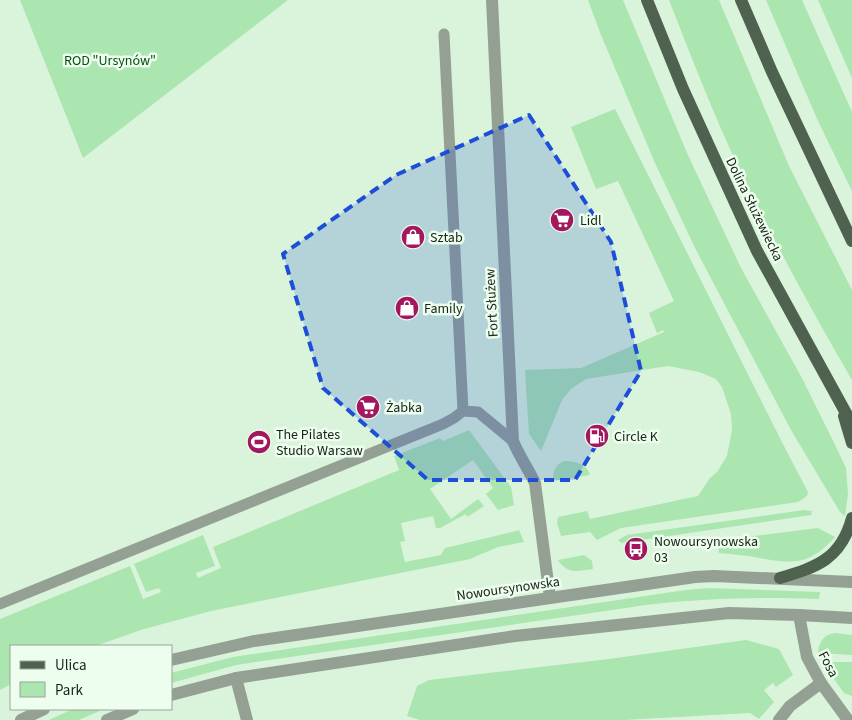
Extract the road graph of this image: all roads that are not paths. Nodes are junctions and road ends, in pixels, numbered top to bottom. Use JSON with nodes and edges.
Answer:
{"nodes":[{"id":1,"x":492,"y":0,"type":"edge"},
{"id":2,"x":647,"y":0,"type":"edge"},
{"id":3,"x":742,"y":0,"type":"edge"},
{"id":4,"x":444,"y":34,"type":"dead end"},
{"id":5,"x":852,"y":241,"type":"edge"},
{"id":6,"x":841,"y":406,"type":"junction"},
{"id":7,"x":463,"y":411,"type":"junction"},
{"id":8,"x":852,"y":424,"type":"edge"},
{"id":9,"x":513,"y":441,"type":"junction"},
{"id":10,"x":852,"y":443,"type":"edge"},
{"id":11,"x":852,"y":518,"type":"edge"},
{"id":12,"x":780,"y":578,"type":"junction"},
{"id":13,"x":852,"y":582,"type":"edge"},
{"id":14,"x":550,"y":598,"type":"junction"},
{"id":15,"x":0,"y":604,"type":"edge"},
{"id":16,"x":799,"y":615,"type":"junction"},
{"id":17,"x":852,"y":618,"type":"edge"},
{"id":18,"x":172,"y":660,"type":"edge"},
{"id":19,"x":236,"y":678,"type":"junction"},
{"id":20,"x":820,"y":683,"type":"junction"},
{"id":21,"x":172,"y":695,"type":"edge"},
{"id":22,"x":42,"y":710,"type":"edge"},
{"id":23,"x":132,"y":710,"type":"edge"},
{"id":24,"x":21,"y":720,"type":"edge"},
{"id":25,"x":107,"y":720,"type":"edge"},
{"id":26,"x":247,"y":720,"type":"edge"},
{"id":27,"x":779,"y":720,"type":"edge"},
{"id":28,"x":848,"y":720,"type":"edge"}],
"edges":[{"from":1,"to":9,"type":"street","name":"Fort Służew"},
{"from":2,"to":6,"type":"main road","name":"Dolina Służewiecka"},
{"from":3,"to":5,"type":"main road"},
{"from":4,"to":7,"type":"lane"},
{"from":6,"to":8,"type":"main road","name":"Dolina Służewiecka"},
{"from":6,"to":10,"type":"main road"},
{"from":7,"to":9,"type":"lane"},
{"from":7,"to":15,"type":"lane"},
{"from":9,"to":14,"type":"street","name":"Fort Służew"},
{"from":11,"to":12,"type":"main road"},
{"from":12,"to":13,"type":"street","name":"Nowoursynowska"},
{"from":12,"to":14,"type":"street","name":"Nowoursynowska"},
{"from":14,"to":18,"type":"street","name":"Nowoursynowska"},
{"from":16,"to":17,"type":"street"},
{"from":16,"to":19,"type":"street"},
{"from":16,"to":20,"type":"street","name":"Fosa"},
{"from":19,"to":21,"type":"street"},
{"from":19,"to":26,"type":"street"},
{"from":20,"to":27,"type":"street"},
{"from":20,"to":28,"type":"street","name":"Fosa"},
{"from":22,"to":24,"type":"street"},
{"from":23,"to":25,"type":"street"}]}
